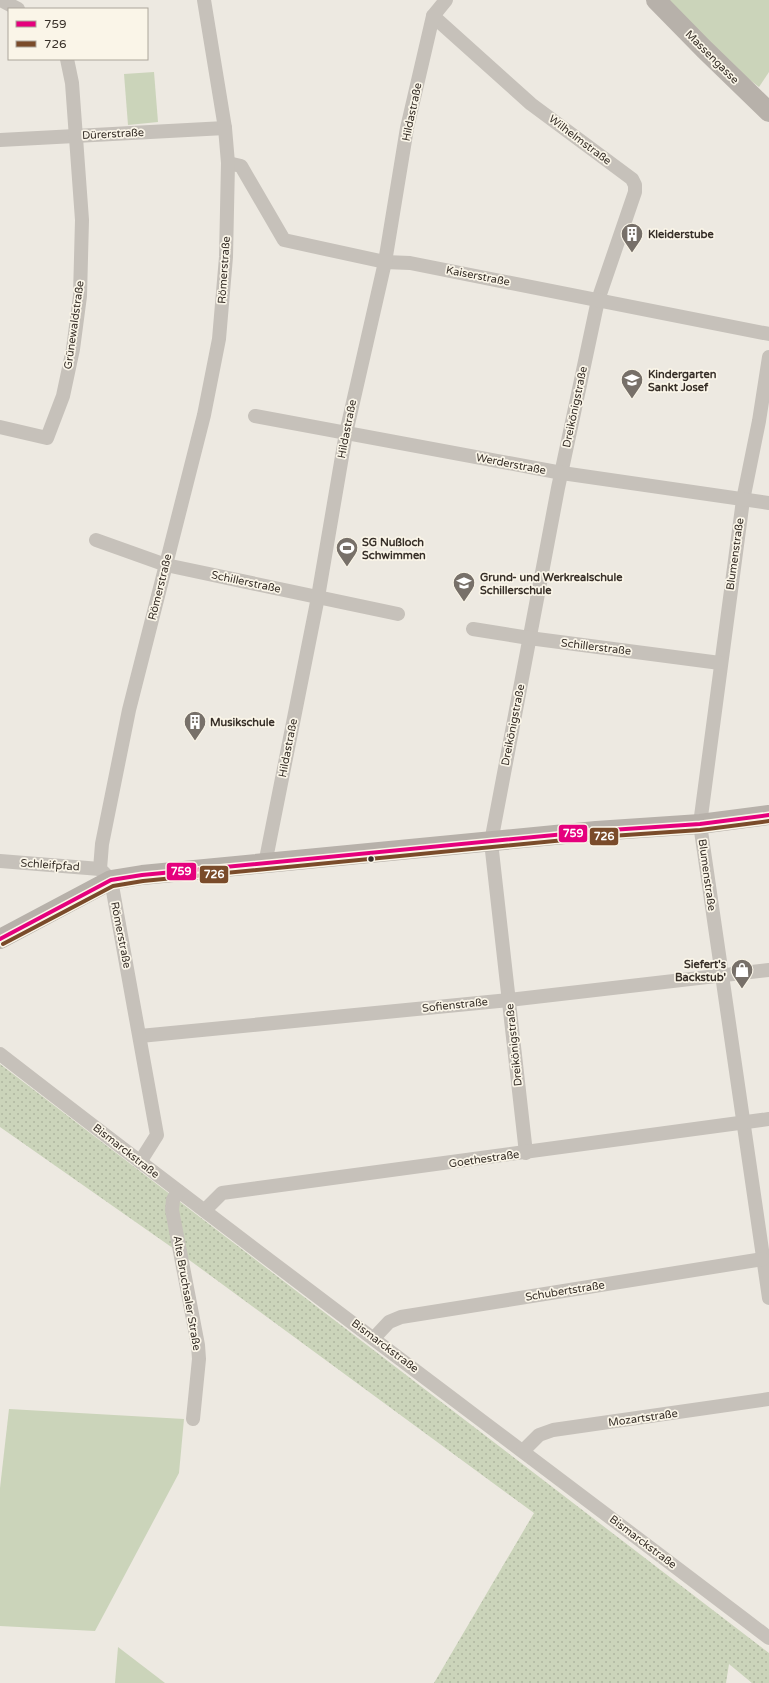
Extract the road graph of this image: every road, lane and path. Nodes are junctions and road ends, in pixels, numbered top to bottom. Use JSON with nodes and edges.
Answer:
{"nodes":[{"id":1,"x":1,"y":0,"type":"edge"},
{"id":2,"x":204,"y":0,"type":"edge"},
{"id":3,"x":446,"y":0,"type":"edge"},
{"id":4,"x":656,"y":0,"type":"edge"},
{"id":5,"x":16,"y":8,"type":"edge"},
{"id":6,"x":433,"y":16,"type":"junction"},
{"id":7,"x":67,"y":60,"type":"edge"},
{"id":8,"x":769,"y":112,"type":"edge"},
{"id":9,"x":226,"y":128,"type":"junction"},
{"id":10,"x":76,"y":136,"type":"junction"},
{"id":11,"x":0,"y":140,"type":"edge"},
{"id":12,"x":228,"y":163,"type":"junction"},
{"id":13,"x":385,"y":262,"type":"junction"},
{"id":14,"x":598,"y":300,"type":"junction"},
{"id":15,"x":769,"y":334,"type":"edge"},
{"id":16,"x":769,"y":357,"type":"edge"},
{"id":17,"x":255,"y":416,"type":"dead end"},
{"id":18,"x":0,"y":427,"type":"edge"},
{"id":19,"x":346,"y":433,"type":"junction"},
{"id":20,"x":562,"y":473,"type":"junction"},
{"id":21,"x":743,"y":500,"type":"junction"},
{"id":22,"x":769,"y":503,"type":"edge"},
{"id":23,"x":96,"y":540,"type":"dead end"},
{"id":24,"x":166,"y":565,"type":"junction"},
{"id":25,"x":318,"y":597,"type":"junction"},
{"id":26,"x":398,"y":614,"type":"dead end"},
{"id":27,"x":473,"y":629,"type":"dead end"},
{"id":28,"x":529,"y":638,"type":"junction"},
{"id":29,"x":720,"y":663,"type":"junction"},
{"id":30,"x":769,"y":815,"type":"edge"},
{"id":31,"x":700,"y":824,"type":"junction"},
{"id":32,"x":491,"y":842,"type":"junction"},
{"id":33,"x":0,"y":861,"type":"edge"},
{"id":34,"x":265,"y":864,"type":"junction"},
{"id":35,"x":105,"y":874,"type":"junction"},
{"id":36,"x":0,"y":939,"type":"edge"},
{"id":37,"x":769,"y":970,"type":"edge"},
{"id":38,"x":722,"y":976,"type":"junction"},
{"id":39,"x":509,"y":1000,"type":"junction"},
{"id":40,"x":140,"y":1036,"type":"junction"},
{"id":41,"x":0,"y":1054,"type":"edge"},
{"id":42,"x":769,"y":1119,"type":"edge"},
{"id":43,"x":743,"y":1123,"type":"junction"},
{"id":44,"x":526,"y":1153,"type":"junction"},
{"id":45,"x":140,"y":1162,"type":"junction"},
{"id":46,"x":178,"y":1191,"type":"junction"},
{"id":47,"x":205,"y":1210,"type":"junction"},
{"id":48,"x":763,"y":1259,"type":"junction"},
{"id":49,"x":769,"y":1298,"type":"edge"},
{"id":50,"x":374,"y":1338,"type":"junction"},
{"id":51,"x":769,"y":1400,"type":"edge"},
{"id":52,"x":193,"y":1419,"type":"dead end"},
{"id":53,"x":523,"y":1451,"type":"junction"},
{"id":54,"x":769,"y":1638,"type":"edge"}],
"edges":[{"from":1,"to":5,"type":"street"},
{"from":2,"to":9,"type":"street","name":"Römerstraße"},
{"from":3,"to":6,"type":"street","name":"Hildastraße"},
{"from":4,"to":8,"type":"street","name":"Massengasse"},
{"from":6,"to":13,"type":"street","name":"Hildastraße"},
{"from":6,"to":14,"type":"street","name":"Wilhelmstraße"},
{"from":7,"to":10,"type":"street"},
{"from":9,"to":10,"type":"street","name":"Dürerstraße"},
{"from":9,"to":12,"type":"street","name":"Römerstraße"},
{"from":10,"to":11,"type":"street","name":"Dürerstraße"},
{"from":10,"to":18,"type":"street","name":"Grünewaldstraße"},
{"from":12,"to":13,"type":"street","name":"Kaiserstraße"},
{"from":12,"to":24,"type":"street","name":"Römerstraße"},
{"from":13,"to":14,"type":"street","name":"Kaiserstraße"},
{"from":13,"to":19,"type":"street","name":"Hildastraße"},
{"from":14,"to":15,"type":"street","name":"Kaiserstraße"},
{"from":14,"to":20,"type":"street","name":"Dreikönigstraße"},
{"from":16,"to":21,"type":"street","name":"Blumenstraße"},
{"from":17,"to":19,"type":"street","name":"Werderstraße"},
{"from":19,"to":20,"type":"street","name":"Werderstraße"},
{"from":19,"to":25,"type":"street","name":"Hildastraße"},
{"from":20,"to":21,"type":"street","name":"Werderstraße"},
{"from":20,"to":28,"type":"street","name":"Dreikönigstraße"},
{"from":21,"to":22,"type":"street","name":"Werderstraße"},
{"from":21,"to":29,"type":"street","name":"Blumenstraße"},
{"from":23,"to":24,"type":"street","name":"Schillerstraße"},
{"from":24,"to":25,"type":"street","name":"Schillerstraße"},
{"from":24,"to":35,"type":"street","name":"Römerstraße"},
{"from":25,"to":26,"type":"street","name":"Schillerstraße"},
{"from":25,"to":34,"type":"street","name":"Hildastraße"},
{"from":27,"to":28,"type":"street","name":"Schillerstraße"},
{"from":28,"to":29,"type":"street","name":"Schillerstraße"},
{"from":28,"to":32,"type":"street","name":"Dreikönigstraße"},
{"from":29,"to":31,"type":"street","name":"Blumenstraße"},
{"from":30,"to":31,"type":"street"},
{"from":31,"to":32,"type":"street"},
{"from":31,"to":38,"type":"street","name":"Blumenstraße"},
{"from":32,"to":34,"type":"street"},
{"from":32,"to":39,"type":"street","name":"Dreikönigstraße"},
{"from":33,"to":35,"type":"street","name":"Schleifpfad"},
{"from":34,"to":35,"type":"street"},
{"from":35,"to":36,"type":"street"},
{"from":35,"to":40,"type":"street","name":"Römerstraße"},
{"from":37,"to":38,"type":"street","name":"Sofienstraße"},
{"from":38,"to":39,"type":"street","name":"Sofienstraße"},
{"from":38,"to":43,"type":"street","name":"Blumenstraße"},
{"from":39,"to":40,"type":"street","name":"Sofienstraße"},
{"from":39,"to":44,"type":"street","name":"Dreikönigstraße"},
{"from":40,"to":45,"type":"street","name":"Römerstraße"},
{"from":41,"to":45,"type":"street","name":"Bismarckstraße"},
{"from":42,"to":43,"type":"street","name":"Goethestraße"},
{"from":43,"to":44,"type":"street","name":"Goethestraße"},
{"from":43,"to":48,"type":"street","name":"Blumenstraße"},
{"from":44,"to":47,"type":"street","name":"Goethestraße"},
{"from":45,"to":46,"type":"street","name":"Bismarckstraße"},
{"from":46,"to":47,"type":"street","name":"Bismarckstraße"},
{"from":46,"to":52,"type":"street","name":"Alte Bruchsaler Straße"},
{"from":47,"to":50,"type":"street","name":"Bismarckstraße"},
{"from":48,"to":49,"type":"street","name":"Blumenstraße"},
{"from":48,"to":50,"type":"street","name":"Schubertstraße"},
{"from":50,"to":53,"type":"street","name":"Bismarckstraße"},
{"from":51,"to":53,"type":"street","name":"Mozartstraße"},
{"from":53,"to":54,"type":"street","name":"Bismarckstraße"}]}
